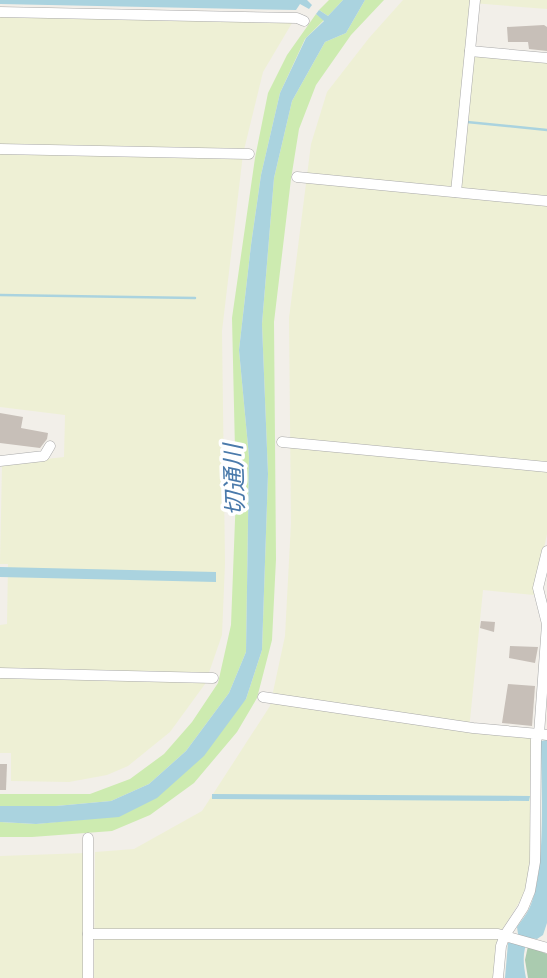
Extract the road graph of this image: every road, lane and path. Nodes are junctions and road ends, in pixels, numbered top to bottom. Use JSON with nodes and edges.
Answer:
{"nodes":[{"id":1,"x":475,"y":0,"type":"edge"},
{"id":2,"x":0,"y":12,"type":"edge"},
{"id":3,"x":304,"y":21,"type":"dead end"},
{"id":4,"x":470,"y":51,"type":"junction"},
{"id":5,"x":547,"y":58,"type":"edge"},
{"id":6,"x":0,"y":149,"type":"edge"},
{"id":7,"x":249,"y":155,"type":"dead end"},
{"id":8,"x":297,"y":177,"type":"dead end"},
{"id":9,"x":456,"y":192,"type":"junction"},
{"id":10,"x":547,"y":201,"type":"edge"},
{"id":11,"x":282,"y":442,"type":"dead end"},
{"id":12,"x":50,"y":446,"type":"dead end"},
{"id":13,"x":0,"y":461,"type":"edge"},
{"id":14,"x":547,"y":467,"type":"edge"},
{"id":15,"x":547,"y":551,"type":"edge"},
{"id":16,"x":0,"y":673,"type":"edge"},
{"id":17,"x":213,"y":678,"type":"dead end"},
{"id":18,"x":263,"y":697,"type":"dead end"},
{"id":19,"x":544,"y":735,"type":"edge"},
{"id":20,"x":88,"y":838,"type":"dead end"},
{"id":21,"x":88,"y":934,"type":"junction"},
{"id":22,"x":510,"y":937,"type":"junction"},
{"id":23,"x":547,"y":948,"type":"edge"},
{"id":24,"x":88,"y":978,"type":"edge"},
{"id":25,"x":498,"y":978,"type":"edge"}],
"edges":[{"from":1,"to":4,"type":"street"},
{"from":2,"to":3,"type":"street"},
{"from":4,"to":5,"type":"street"},
{"from":4,"to":9,"type":"street"},
{"from":6,"to":7,"type":"street"},
{"from":8,"to":9,"type":"street"},
{"from":9,"to":10,"type":"street"},
{"from":11,"to":14,"type":"street"},
{"from":12,"to":13,"type":"street"},
{"from":15,"to":19,"type":"street"},
{"from":16,"to":17,"type":"street"},
{"from":18,"to":19,"type":"street"},
{"from":19,"to":22,"type":"street"},
{"from":20,"to":21,"type":"street"},
{"from":21,"to":22,"type":"street"},
{"from":21,"to":24,"type":"street"},
{"from":22,"to":23,"type":"street"},
{"from":22,"to":25,"type":"street"}]}
